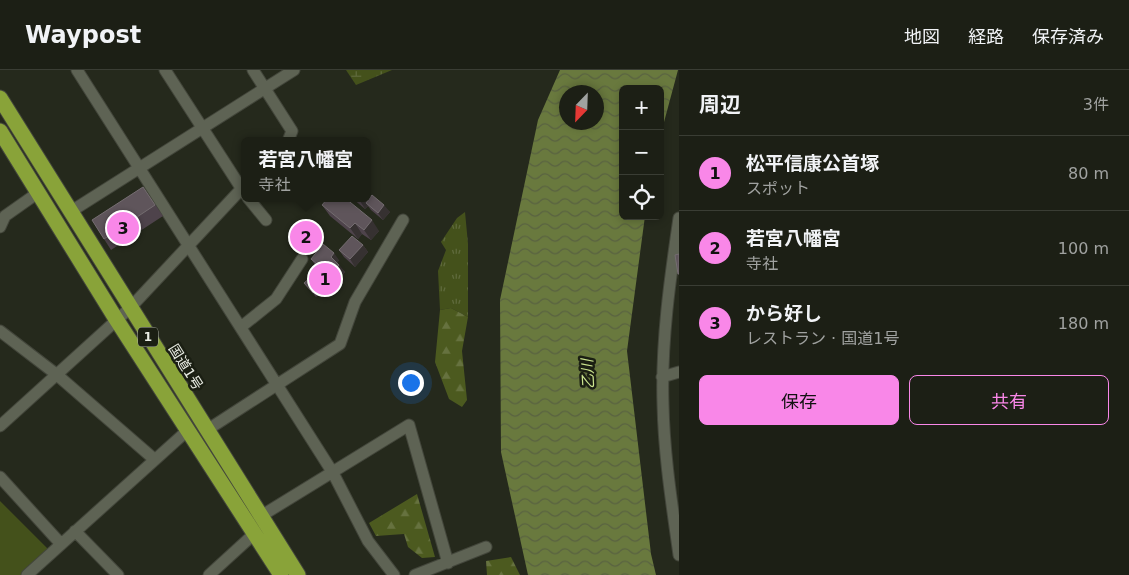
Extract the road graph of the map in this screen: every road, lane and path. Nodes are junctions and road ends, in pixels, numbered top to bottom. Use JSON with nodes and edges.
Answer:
{"nodes":[{"id":1,"x":77,"y":70,"type":"edge"},
{"id":2,"x":165,"y":70,"type":"edge"},
{"id":3,"x":253,"y":70,"type":"edge"},
{"id":4,"x":294,"y":70,"type":"edge"},
{"id":5,"x":265,"y":89,"type":"junction"},
{"id":6,"x":0,"y":98,"type":"edge"},
{"id":7,"x":201,"y":128,"type":"junction"},
{"id":8,"x":0,"y":131,"type":"edge"},
{"id":9,"x":290,"y":137,"type":"edge"},
{"id":10,"x":138,"y":168,"type":"junction"},
{"id":11,"x":241,"y":186,"type":"edge"},
{"id":12,"x":39,"y":192,"type":"junction"},
{"id":13,"x":241,"y":196,"type":"edge"},
{"id":14,"x":252,"y":202,"type":"edge"},
{"id":15,"x":70,"y":212,"type":"junction"},
{"id":16,"x":679,"y":218,"type":"edge"},
{"id":17,"x":266,"y":220,"type":"dead end"},
{"id":18,"x":403,"y":220,"type":"dead end"},
{"id":19,"x":0,"y":227,"type":"edge"},
{"id":20,"x":188,"y":245,"type":"junction"},
{"id":21,"x":302,"y":259,"type":"dead end"},
{"id":22,"x":130,"y":308,"type":"junction"},
{"id":23,"x":116,"y":319,"type":"junction"},
{"id":24,"x":241,"y":326,"type":"junction"},
{"id":25,"x":0,"y":331,"type":"edge"},
{"id":26,"x":679,"y":372,"type":"edge"},
{"id":27,"x":56,"y":374,"type":"junction"},
{"id":28,"x":662,"y":377,"type":"junction"},
{"id":29,"x":277,"y":385,"type":"junction"},
{"id":30,"x":0,"y":426,"type":"edge"},
{"id":31,"x":188,"y":430,"type":"junction"},
{"id":32,"x":207,"y":430,"type":"junction"},
{"id":33,"x":154,"y":460,"type":"junction"},
{"id":34,"x":333,"y":473,"type":"junction"},
{"id":35,"x":0,"y":477,"type":"edge"},
{"id":36,"x":674,"y":482,"type":"edge"},
{"id":37,"x":261,"y":516,"type":"junction"},
{"id":38,"x":76,"y":531,"type":"junction"},
{"id":39,"x":255,"y":533,"type":"junction"},
{"id":40,"x":61,"y":544,"type":"junction"},
{"id":41,"x":486,"y":547,"type":"dead end"},
{"id":42,"x":679,"y":556,"type":"edge"},
{"id":43,"x":448,"y":563,"type":"junction"},
{"id":44,"x":27,"y":575,"type":"edge"},
{"id":45,"x":118,"y":575,"type":"edge"},
{"id":46,"x":209,"y":575,"type":"edge"},
{"id":47,"x":281,"y":575,"type":"edge"},
{"id":48,"x":298,"y":575,"type":"edge"},
{"id":49,"x":394,"y":575,"type":"edge"},
{"id":50,"x":416,"y":575,"type":"edge"}],
"edges":[{"from":1,"to":10,"type":"street"},
{"from":2,"to":7,"type":"street"},
{"from":3,"to":5,"type":"street"},
{"from":4,"to":5,"type":"street"},
{"from":5,"to":7,"type":"street"},
{"from":5,"to":9,"type":"street"},
{"from":6,"to":15,"type":"highway","name":"国道1号","number":"1"},
{"from":7,"to":10,"type":"street"},
{"from":7,"to":11,"type":"street"},
{"from":8,"to":12,"type":"highway","number":"1"},
{"from":10,"to":15,"type":"street"},
{"from":10,"to":20,"type":"street"},
{"from":12,"to":19,"type":"street"},
{"from":12,"to":23,"type":"highway","number":"1"},
{"from":13,"to":20,"type":"street"},
{"from":14,"to":17,"type":"street"},
{"from":15,"to":22,"type":"highway","name":"国道1号","number":"1"},
{"from":16,"to":28,"type":"street"},
{"from":18,"to":29,"type":"street"},
{"from":20,"to":22,"type":"street"},
{"from":20,"to":24,"type":"street"},
{"from":21,"to":24,"type":"street"},
{"from":22,"to":23,"type":"street"},
{"from":22,"to":32,"type":"highway","name":"国道1号","number":"1"},
{"from":23,"to":27,"type":"street"},
{"from":23,"to":31,"type":"highway","number":"1"},
{"from":24,"to":29,"type":"street"},
{"from":25,"to":27,"type":"street"},
{"from":26,"to":28,"type":"street"},
{"from":27,"to":30,"type":"street"},
{"from":27,"to":33,"type":"street"},
{"from":28,"to":36,"type":"street"},
{"from":29,"to":32,"type":"street"},
{"from":29,"to":34,"type":"street"},
{"from":31,"to":33,"type":"street"},
{"from":31,"to":39,"type":"highway","number":"1"},
{"from":32,"to":37,"type":"highway","name":"国道1号","number":"1"},
{"from":33,"to":38,"type":"street"},
{"from":34,"to":37,"type":"street"},
{"from":34,"to":43,"type":"street"},
{"from":34,"to":49,"type":"street"},
{"from":35,"to":40,"type":"street"},
{"from":36,"to":42,"type":"street"},
{"from":37,"to":48,"type":"highway","name":"国道1号","number":"1"},
{"from":38,"to":40,"type":"street"},
{"from":38,"to":45,"type":"street"},
{"from":39,"to":46,"type":"street"},
{"from":39,"to":47,"type":"highway","number":"1"},
{"from":40,"to":44,"type":"street"},
{"from":41,"to":43,"type":"street"},
{"from":43,"to":50,"type":"street"}]}
